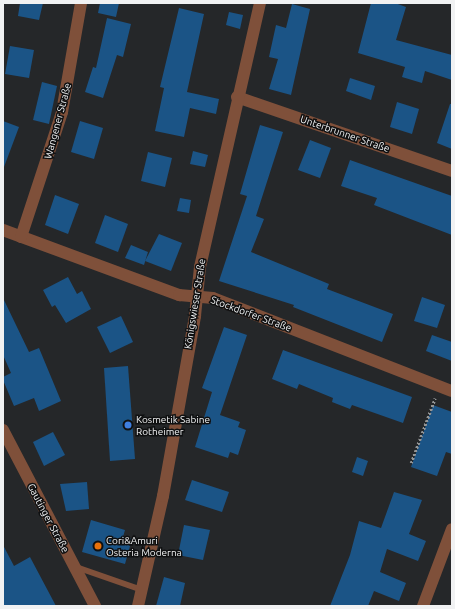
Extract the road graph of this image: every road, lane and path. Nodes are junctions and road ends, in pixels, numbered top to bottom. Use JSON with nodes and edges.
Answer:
{"nodes":[{"id":1,"x":81,"y":3,"type":"edge"},
{"id":2,"x":260,"y":3,"type":"edge"},
{"id":3,"x":237,"y":97,"type":"junction"},
{"id":4,"x":452,"y":171,"type":"edge"},
{"id":5,"x":3,"y":230,"type":"edge"},
{"id":6,"x":21,"y":237,"type":"junction"},
{"id":7,"x":196,"y":297,"type":"junction"},
{"id":8,"x":439,"y":386,"type":"junction"},
{"id":9,"x":452,"y":391,"type":"edge"},
{"id":10,"x":3,"y":430,"type":"edge"},
{"id":11,"x":411,"y":463,"type":"dead end"},
{"id":12,"x":452,"y":529,"type":"edge"},
{"id":13,"x":74,"y":566,"type":"junction"},
{"id":14,"x":142,"y":590,"type":"junction"},
{"id":15,"x":95,"y":606,"type":"edge"},
{"id":16,"x":138,"y":606,"type":"edge"},
{"id":17,"x":423,"y":606,"type":"edge"}],
"edges":[{"from":1,"to":6,"type":"street","name":"Wangener Straße"},
{"from":2,"to":3,"type":"street","name":"Königswieser Straße"},
{"from":3,"to":4,"type":"street","name":"Unterbrunner Straße"},
{"from":3,"to":7,"type":"street","name":"Königswieser Straße"},
{"from":5,"to":6,"type":"street","name":"Stockdorfer Straße"},
{"from":6,"to":7,"type":"street","name":"Stockdorfer Straße"},
{"from":7,"to":8,"type":"street","name":"Stockdorfer Straße"},
{"from":7,"to":14,"type":"street","name":"Königswieser Straße"},
{"from":8,"to":9,"type":"street","name":"Stockdorfer Straße"},
{"from":8,"to":11,"type":"path"},
{"from":10,"to":13,"type":"street","name":"Gautinger Straße"},
{"from":12,"to":17,"type":"street"},
{"from":13,"to":14,"type":"lane"},
{"from":13,"to":15,"type":"street","name":"Gautinger Straße"},
{"from":14,"to":16,"type":"street","name":"Königswieser Straße"}]}
